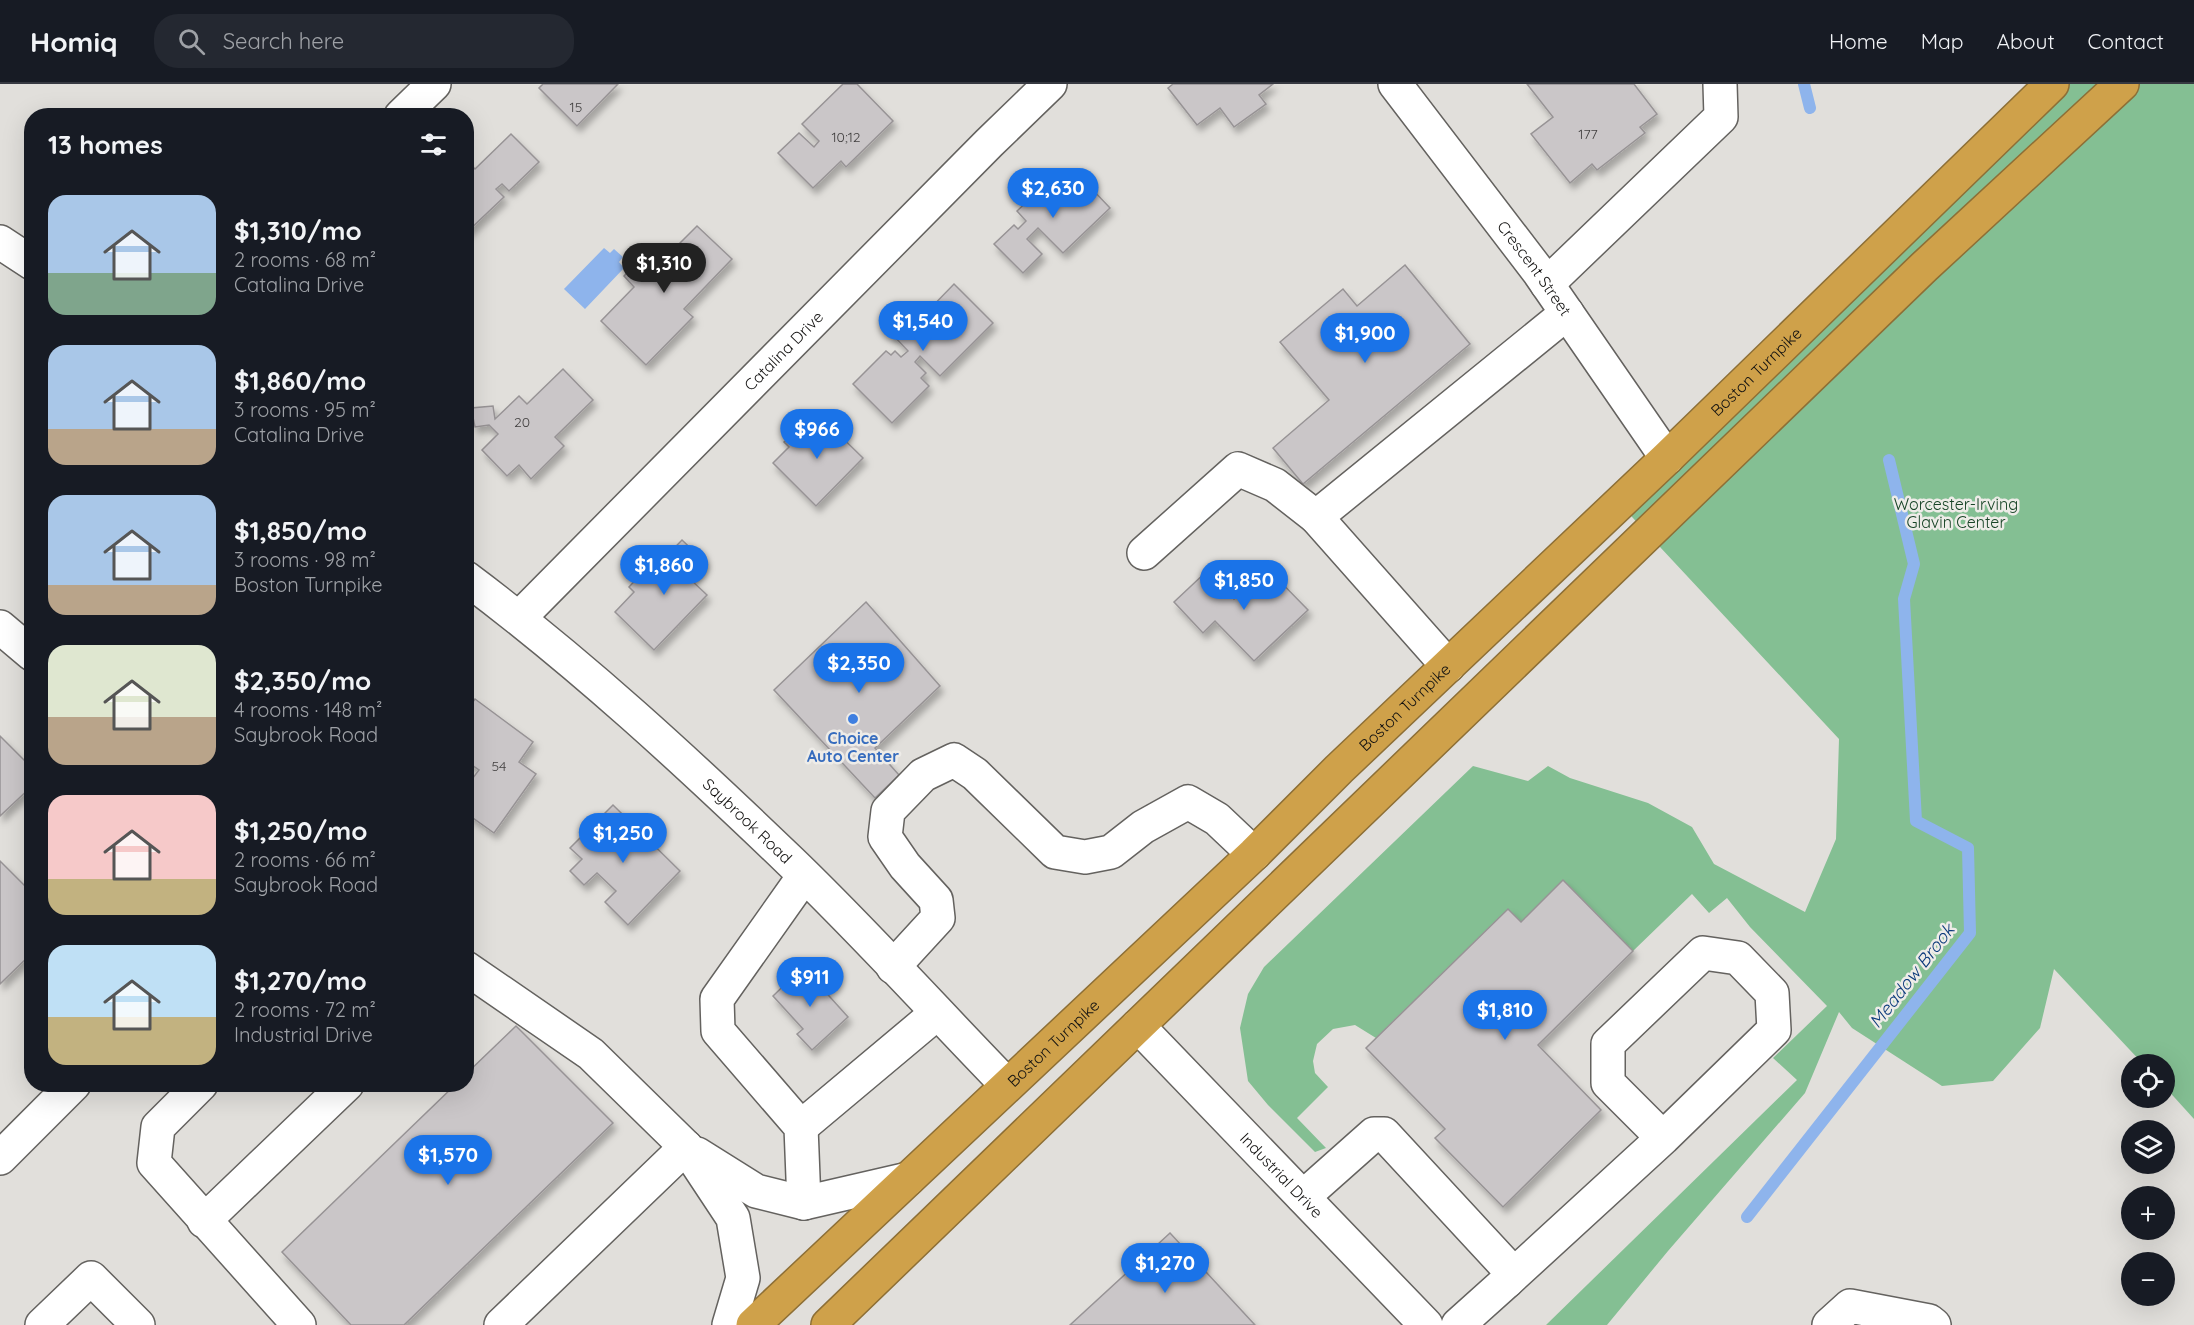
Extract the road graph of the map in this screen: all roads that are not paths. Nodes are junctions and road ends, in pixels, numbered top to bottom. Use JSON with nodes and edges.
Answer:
{"nodes":[{"id":1,"x":434,"y":84,"type":"edge"},
{"id":2,"x":1050,"y":84,"type":"edge"},
{"id":3,"x":1395,"y":84,"type":"edge"},
{"id":4,"x":1720,"y":84,"type":"edge"},
{"id":5,"x":2052,"y":84,"type":"edge"},
{"id":6,"x":2122,"y":84,"type":"edge"},
{"id":7,"x":409,"y":108,"type":"edge"},
{"id":8,"x":0,"y":242,"type":"edge"},
{"id":9,"x":24,"y":258,"type":"edge"},
{"id":10,"x":1547,"y":284,"type":"junction"},
{"id":11,"x":1567,"y":312,"type":"junction"},
{"id":12,"x":1667,"y":458,"type":"junction"},
{"id":13,"x":1316,"y":517,"type":"junction"},
{"id":14,"x":1144,"y":553,"type":"dead end"},
{"id":15,"x":474,"y":584,"type":"edge"},
{"id":16,"x":519,"y":618,"type":"junction"},
{"id":17,"x":0,"y":627,"type":"edge"},
{"id":18,"x":24,"y":647,"type":"edge"},
{"id":19,"x":1448,"y":666,"type":"junction"},
{"id":20,"x":1254,"y":854,"type":"junction"},
{"id":21,"x":804,"y":876,"type":"junction"},
{"id":22,"x":893,"y":967,"type":"junction"},
{"id":23,"x":474,"y":975,"type":"edge"},
{"id":24,"x":937,"y":1013,"type":"junction"},
{"id":25,"x":1138,"y":1026,"type":"junction"},
{"id":26,"x":1008,"y":1085,"type":"junction"},
{"id":27,"x":66,"y":1092,"type":"edge"},
{"id":28,"x":193,"y":1092,"type":"edge"},
{"id":29,"x":339,"y":1092,"type":"edge"},
{"id":30,"x":801,"y":1127,"type":"junction"},
{"id":31,"x":1663,"y":1138,"type":"junction"},
{"id":32,"x":686,"y":1147,"type":"junction"},
{"id":33,"x":0,"y":1158,"type":"edge"},
{"id":34,"x":908,"y":1179,"type":"junction"},
{"id":35,"x":1303,"y":1197,"type":"junction"},
{"id":36,"x":804,"y":1203,"type":"junction"},
{"id":37,"x":204,"y":1221,"type":"junction"},
{"id":38,"x":1507,"y":1281,"type":"junction"},
{"id":39,"x":42,"y":1325,"type":"edge"},
{"id":40,"x":138,"y":1325,"type":"edge"},
{"id":41,"x":299,"y":1325,"type":"edge"},
{"id":42,"x":501,"y":1325,"type":"edge"},
{"id":43,"x":729,"y":1325,"type":"edge"},
{"id":44,"x":753,"y":1325,"type":"edge"},
{"id":45,"x":828,"y":1325,"type":"edge"},
{"id":46,"x":1426,"y":1325,"type":"edge"},
{"id":47,"x":1458,"y":1325,"type":"edge"},
{"id":48,"x":1829,"y":1325,"type":"edge"},
{"id":49,"x":1934,"y":1325,"type":"edge"}],
"edges":[{"from":1,"to":7,"type":"street"},
{"from":2,"to":16,"type":"street","name":"Catalina Drive"},
{"from":3,"to":10,"type":"street","name":"Crescent Street"},
{"from":4,"to":10,"type":"street"},
{"from":5,"to":12,"type":"highway","name":"Boston Turnpike"},
{"from":6,"to":25,"type":"highway"},
{"from":8,"to":9,"type":"street"},
{"from":10,"to":11,"type":"street","name":"Crescent Street"},
{"from":11,"to":12,"type":"street","name":"Crescent Street"},
{"from":11,"to":13,"type":"street"},
{"from":12,"to":19,"type":"highway","name":"Boston Turnpike"},
{"from":13,"to":14,"type":"street"},
{"from":13,"to":19,"type":"street"},
{"from":15,"to":16,"type":"street","name":"Saybrook Road"},
{"from":16,"to":21,"type":"street","name":"Saybrook Road"},
{"from":17,"to":18,"type":"street"},
{"from":19,"to":20,"type":"highway","name":"Boston Turnpike"},
{"from":20,"to":22,"type":"street"},
{"from":20,"to":26,"type":"highway","name":"Boston Turnpike"},
{"from":21,"to":22,"type":"street","name":"Saybrook Road"},
{"from":21,"to":30,"type":"street"},
{"from":22,"to":24,"type":"street","name":"Saybrook Road"},
{"from":23,"to":32,"type":"street"},
{"from":24,"to":26,"type":"street","name":"Saybrook Road"},
{"from":24,"to":30,"type":"street"},
{"from":25,"to":35,"type":"street","name":"Industrial Drive"},
{"from":25,"to":45,"type":"highway"},
{"from":26,"to":34,"type":"highway","name":"Boston Turnpike"},
{"from":27,"to":33,"type":"street"},
{"from":28,"to":37,"type":"street"},
{"from":29,"to":37,"type":"street"},
{"from":30,"to":36,"type":"street"},
{"from":31,"to":31,"type":"street"},
{"from":31,"to":38,"type":"street"},
{"from":32,"to":36,"type":"street"},
{"from":32,"to":42,"type":"street"},
{"from":32,"to":43,"type":"street"},
{"from":34,"to":36,"type":"street"},
{"from":34,"to":44,"type":"highway","name":"Boston Turnpike"},
{"from":35,"to":38,"type":"street"},
{"from":35,"to":46,"type":"street","name":"Industrial Drive"},
{"from":37,"to":41,"type":"street"},
{"from":38,"to":47,"type":"street"},
{"from":39,"to":40,"type":"street"},
{"from":48,"to":49,"type":"street"}]}
